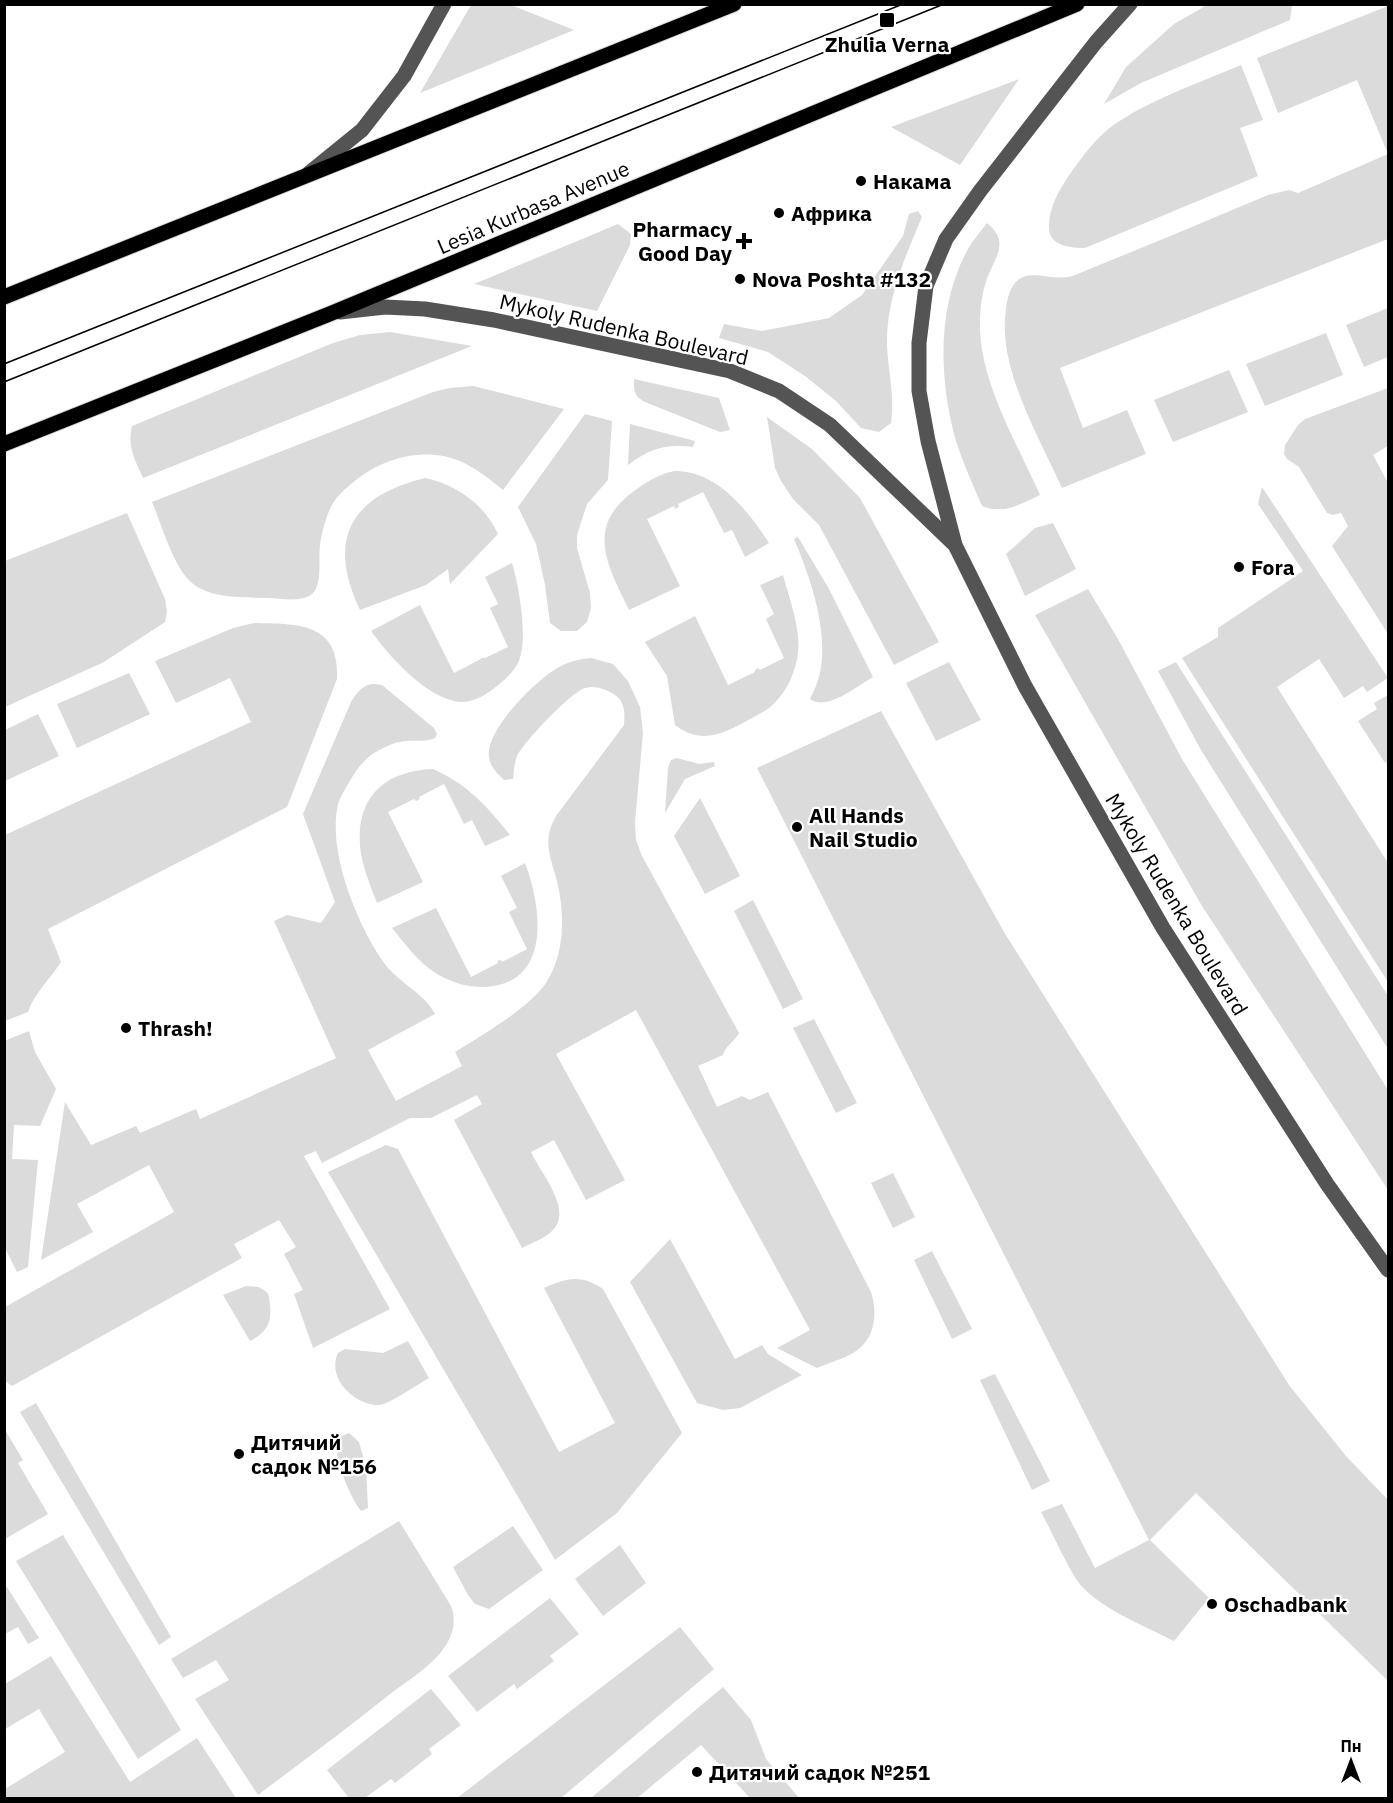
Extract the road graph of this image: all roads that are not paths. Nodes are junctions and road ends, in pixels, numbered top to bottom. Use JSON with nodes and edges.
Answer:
{"nodes":[{"id":1,"x":444,"y":4,"type":"edge"},
{"id":2,"x":734,"y":4,"type":"edge"},
{"id":3,"x":1077,"y":4,"type":"edge"},
{"id":4,"x":1131,"y":4,"type":"edge"},
{"id":5,"x":302,"y":179,"type":"junction"},
{"id":6,"x":4,"y":297,"type":"edge"},
{"id":7,"x":332,"y":313,"type":"junction"},
{"id":8,"x":4,"y":444,"type":"edge"},
{"id":9,"x":955,"y":545,"type":"junction"},
{"id":10,"x":1389,"y":1270,"type":"edge"}],
"edges":[{"from":1,"to":5,"type":"street"},
{"from":2,"to":5,"type":"main road"},
{"from":3,"to":7,"type":"main road","name":"Lesia Kurbasa Avenue"},
{"from":4,"to":9,"type":"street","name":"Mykoly Rudenka Boulevard"},
{"from":5,"to":6,"type":"main road"},
{"from":7,"to":8,"type":"main road","name":"Lesia Kurbasa Avenue"},
{"from":7,"to":9,"type":"street","name":"Mykoly Rudenka Boulevard"},
{"from":9,"to":10,"type":"street","name":"Mykoly Rudenka Boulevard"}]}
